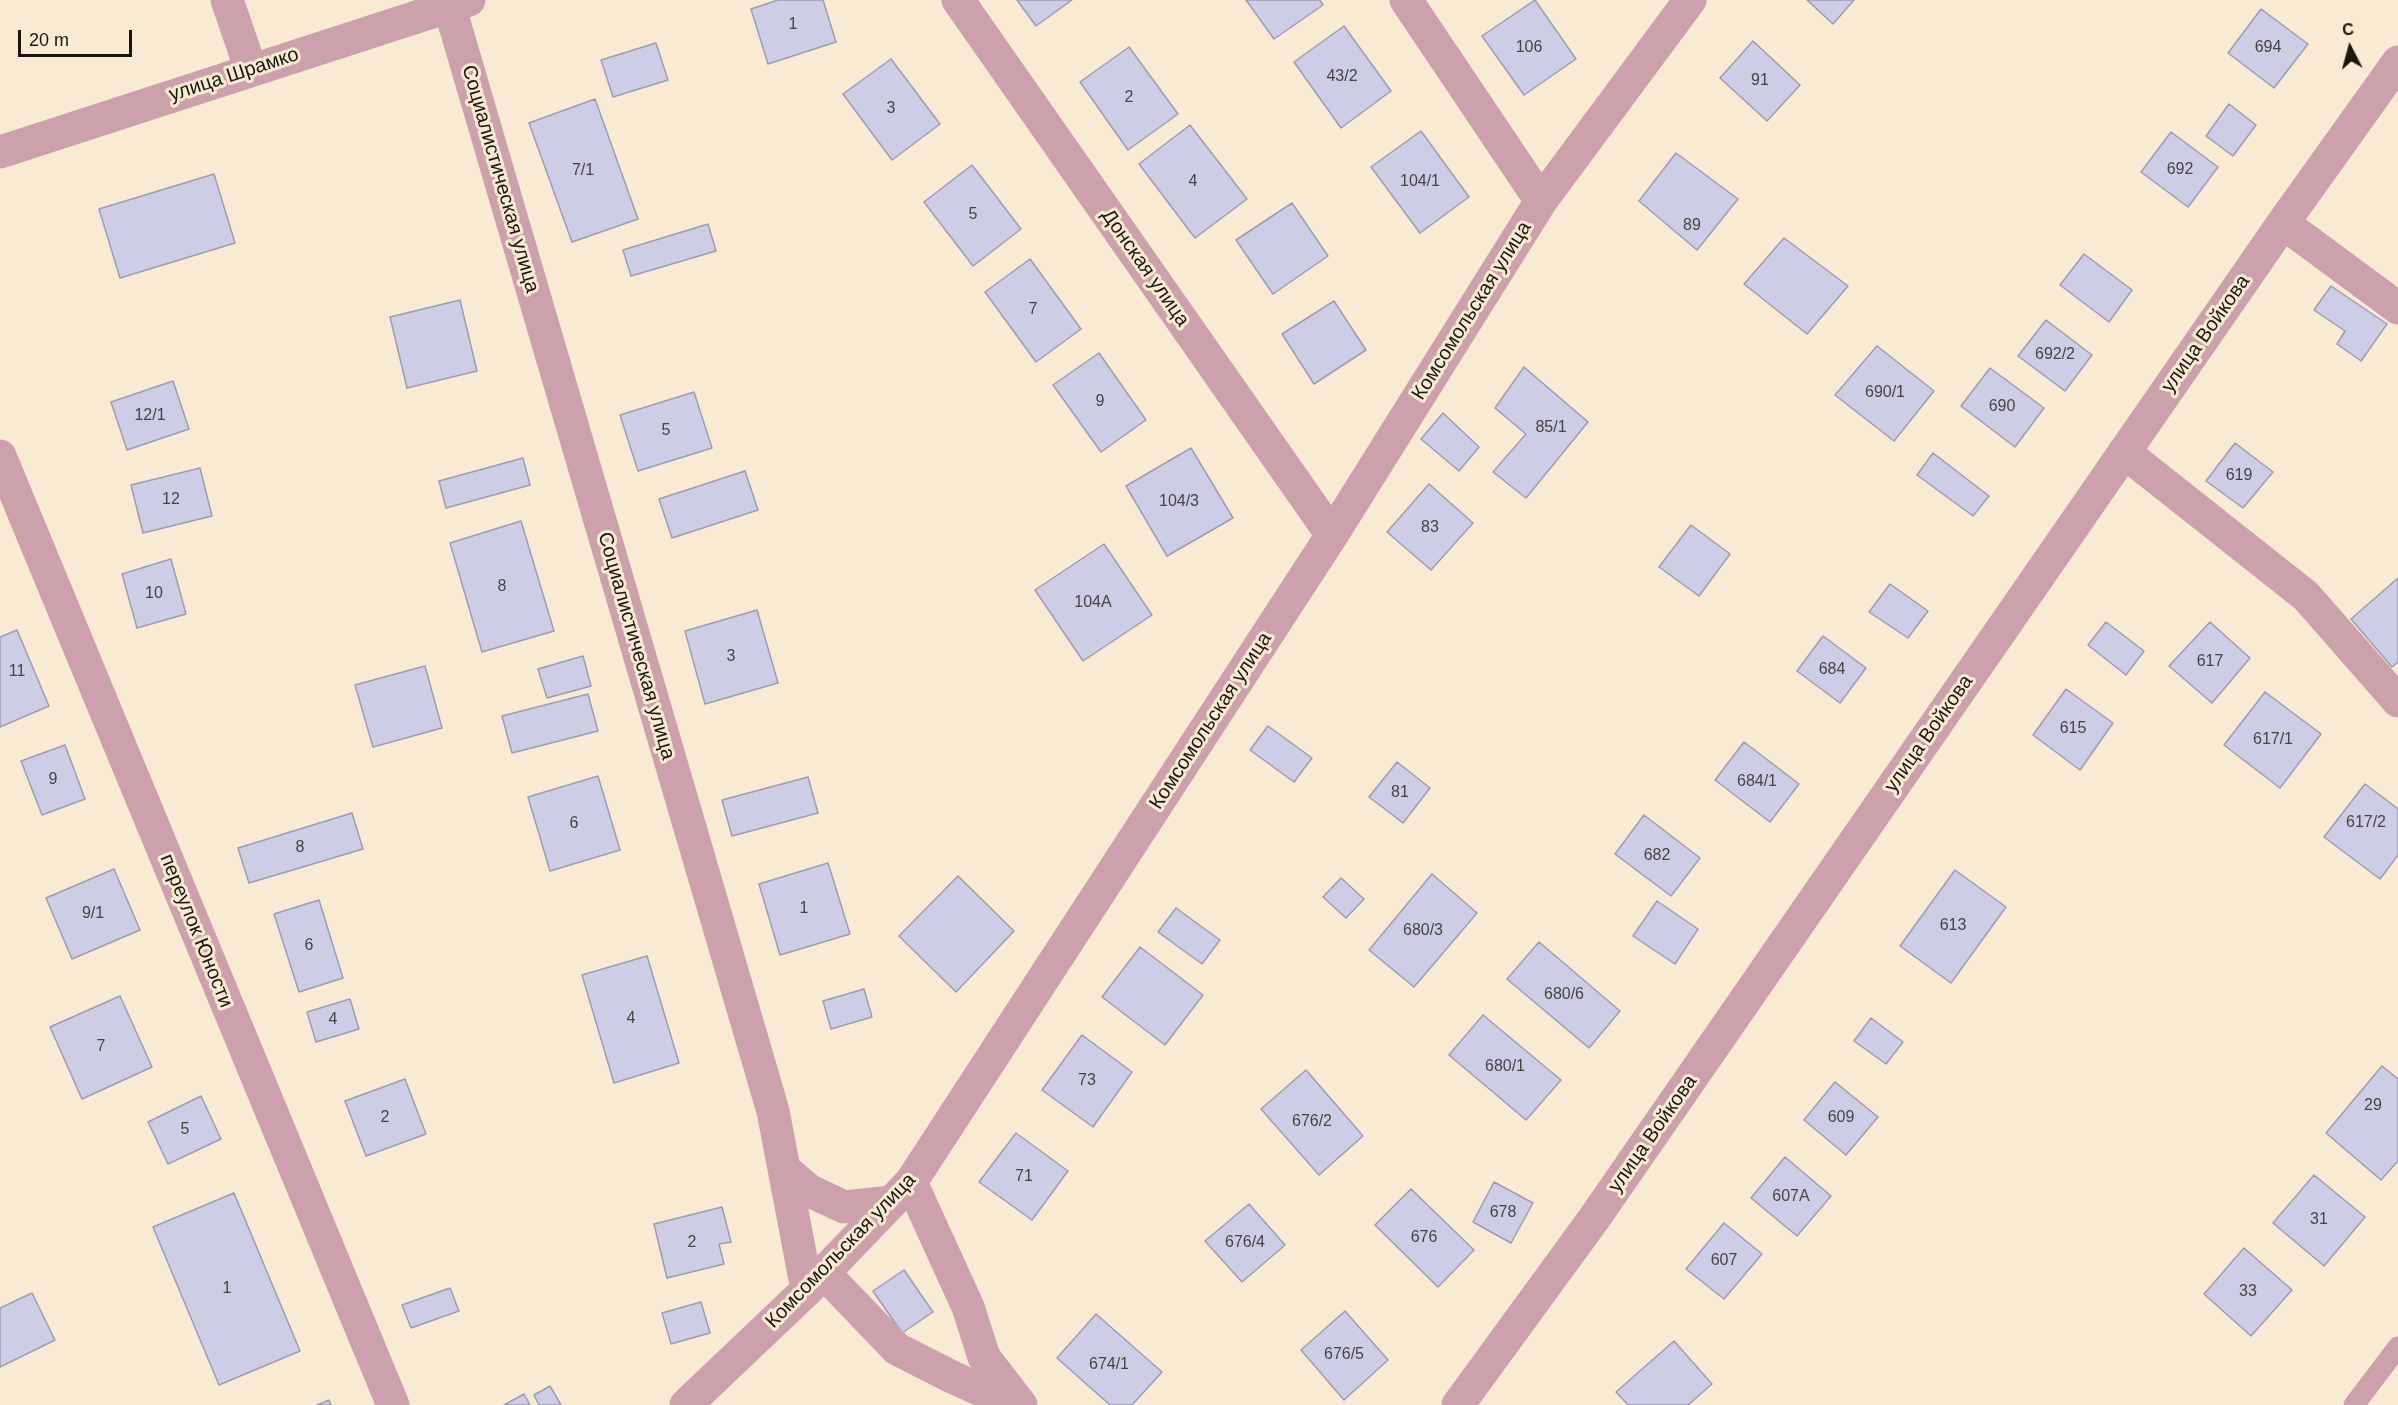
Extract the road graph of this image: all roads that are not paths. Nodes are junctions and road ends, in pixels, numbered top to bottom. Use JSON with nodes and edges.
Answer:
{"nodes":[{"id":1,"x":227,"y":0,"type":"edge"},
{"id":2,"x":958,"y":0,"type":"edge"},
{"id":3,"x":1406,"y":0,"type":"edge"},
{"id":4,"x":1690,"y":0,"type":"edge"},
{"id":5,"x":459,"y":3,"type":"edge"},
{"id":6,"x":2398,"y":62,"type":"edge"},
{"id":7,"x":251,"y":70,"type":"junction"},
{"id":8,"x":0,"y":152,"type":"edge"},
{"id":9,"x":1540,"y":201,"type":"junction"},
{"id":10,"x":2283,"y":223,"type":"junction"},
{"id":11,"x":2398,"y":308,"type":"edge"},
{"id":12,"x":2124,"y":452,"type":"junction"},
{"id":13,"x":0,"y":456,"type":"edge"},
{"id":14,"x":1332,"y":535,"type":"junction"},
{"id":15,"x":2398,"y":701,"type":"edge"},
{"id":16,"x":784,"y":1169,"type":"junction"},
{"id":17,"x":902,"y":1192,"type":"junction"},
{"id":18,"x":816,"y":1281,"type":"junction"},
{"id":19,"x":2398,"y":1347,"type":"edge"},
{"id":20,"x":393,"y":1405,"type":"edge"},
{"id":21,"x":686,"y":1405,"type":"edge"},
{"id":22,"x":1015,"y":1405,"type":"edge"},
{"id":23,"x":1021,"y":1405,"type":"edge"},
{"id":24,"x":1458,"y":1405,"type":"edge"},
{"id":25,"x":2354,"y":1405,"type":"edge"}],
"edges":[{"from":1,"to":7,"type":"street"},
{"from":2,"to":14,"type":"street","name":"Донская улица"},
{"from":3,"to":9,"type":"street"},
{"from":4,"to":9,"type":"street","name":"Комсомольская улица"},
{"from":5,"to":7,"type":"street","name":"улица Шрамко"},
{"from":5,"to":16,"type":"street","name":"Социалистическая улица"},
{"from":6,"to":10,"type":"street","name":"улица Войкова"},
{"from":7,"to":8,"type":"street","name":"улица Шрамко"},
{"from":9,"to":14,"type":"street","name":"Комсомольская улица"},
{"from":10,"to":11,"type":"street"},
{"from":10,"to":12,"type":"street","name":"улица Войкова"},
{"from":12,"to":15,"type":"street"},
{"from":12,"to":24,"type":"street","name":"улица Войкова"},
{"from":13,"to":20,"type":"street","name":"переулок Юности"},
{"from":14,"to":17,"type":"street","name":"Комсомольская улица"},
{"from":16,"to":17,"type":"street"},
{"from":16,"to":18,"type":"street","name":"Социалистическая улица"},
{"from":17,"to":18,"type":"street","name":"Комсомольская улица"},
{"from":17,"to":23,"type":"street"},
{"from":18,"to":21,"type":"street","name":"Комсомольская улица"},
{"from":18,"to":22,"type":"street"},
{"from":19,"to":25,"type":"lane"}]}
